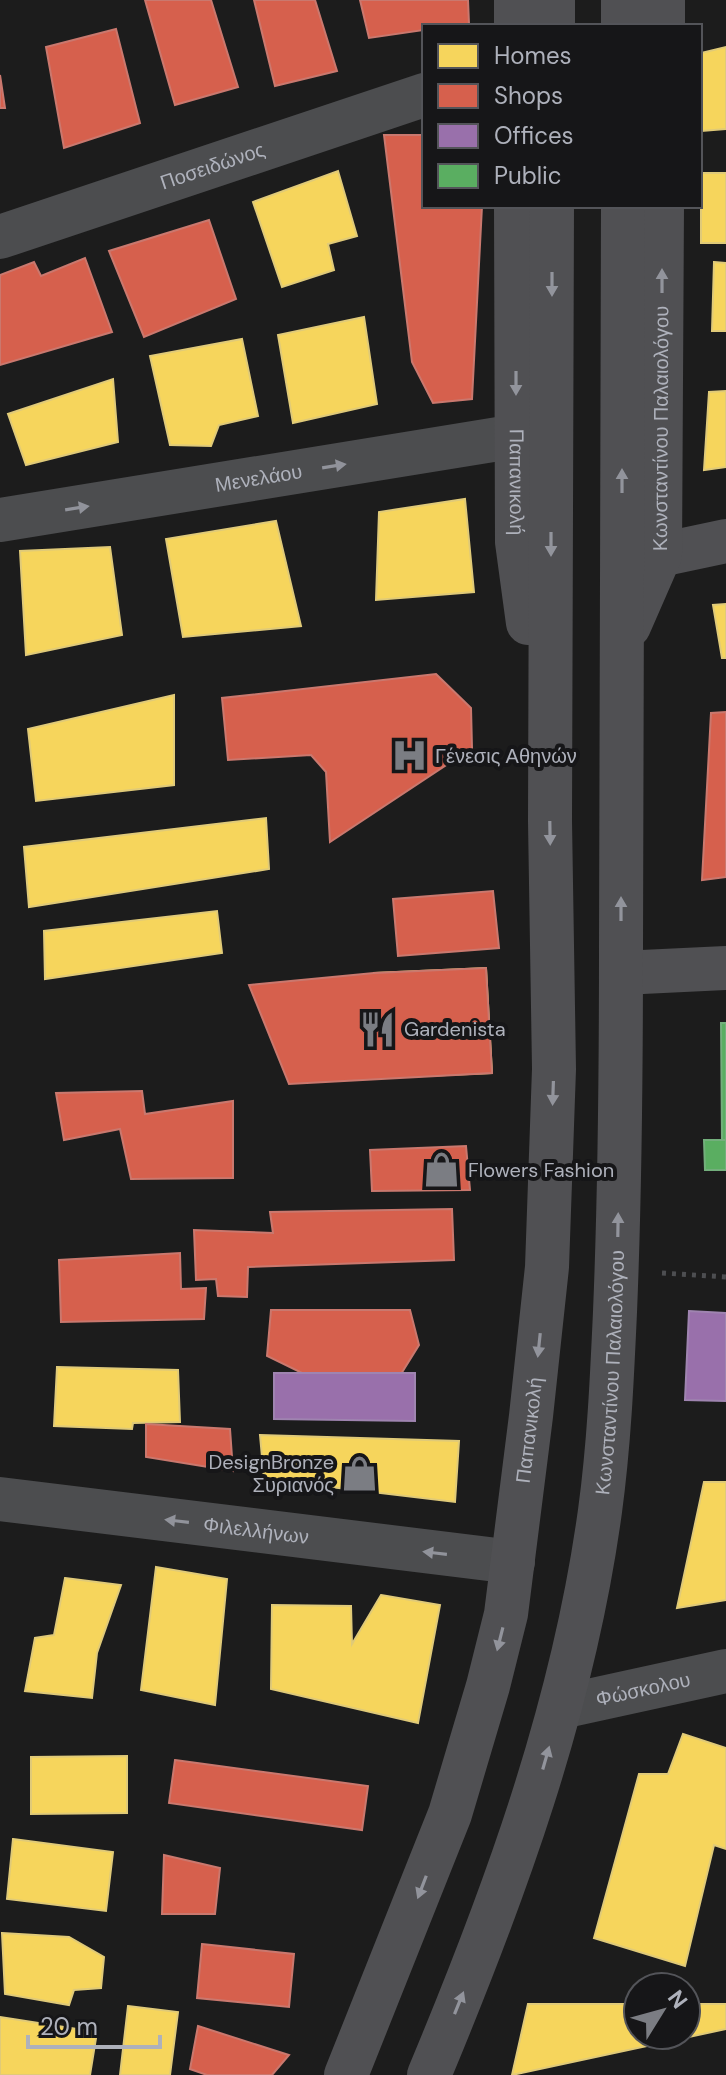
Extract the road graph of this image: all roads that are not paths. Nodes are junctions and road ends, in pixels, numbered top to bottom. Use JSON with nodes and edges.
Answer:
{"nodes":[{"id":1,"x":516,"y":0,"type":"edge"},
{"id":2,"x":553,"y":0,"type":"edge"},
{"id":3,"x":623,"y":0,"type":"edge"},
{"id":4,"x":663,"y":0,"type":"edge"},
{"id":5,"x":516,"y":24,"type":"edge"},
{"id":6,"x":553,"y":24,"type":"edge"},
{"id":7,"x":623,"y":24,"type":"edge"},
{"id":8,"x":663,"y":24,"type":"edge"},
{"id":9,"x":422,"y":96,"type":"edge"},
{"id":10,"x":516,"y":208,"type":"edge"},
{"id":11,"x":552,"y":208,"type":"edge"},
{"id":12,"x":623,"y":208,"type":"edge"},
{"id":13,"x":662,"y":208,"type":"edge"},
{"id":14,"x":0,"y":237,"type":"edge"},
{"id":15,"x":517,"y":436,"type":"junction"},
{"id":16,"x":0,"y":520,"type":"edge"},
{"id":17,"x":726,"y":541,"type":"edge"},
{"id":18,"x":660,"y":555,"type":"junction"},
{"id":19,"x":622,"y":643,"type":"junction"},
{"id":20,"x":550,"y":755,"type":"junction"},
{"id":21,"x":726,"y":968,"type":"edge"},
{"id":22,"x":621,"y":973,"type":"junction"},
{"id":23,"x":0,"y":1499,"type":"edge"},
{"id":24,"x":513,"y":1562,"type":"junction"},
{"id":25,"x":726,"y":1671,"type":"edge"},
{"id":26,"x":561,"y":1707,"type":"junction"},
{"id":27,"x":346,"y":2075,"type":"edge"},
{"id":28,"x":429,"y":2075,"type":"edge"}],
"edges":[{"from":1,"to":5,"type":"main road"},
{"from":2,"to":6,"type":"main road"},
{"from":3,"to":7,"type":"main road"},
{"from":4,"to":8,"type":"main road"},
{"from":9,"to":14,"type":"street","name":"Ποσειδώνος"},
{"from":10,"to":15,"type":"main road","name":"Παπανικολή","one_way":true},
{"from":11,"to":20,"type":"main road","name":"Παπανικολή","one_way":true},
{"from":19,"to":12,"type":"main road","name":"Κωνσταντίνου Παλαιολόγου","one_way":true},
{"from":18,"to":13,"type":"main road","name":"Κωνσταντίνου Παλαιολόγου","one_way":true},
{"from":16,"to":15,"type":"street","name":"Μενελάου","one_way":true},
{"from":15,"to":20,"type":"main road","name":"Παπανικολή"},
{"from":17,"to":18,"type":"main road"},
{"from":18,"to":19,"type":"main road","name":"Κωνσταντίνου Παλαιολόγου"},
{"from":22,"to":19,"type":"main road","name":"Κωνσταντίνου Παλαιολόγου","one_way":true},
{"from":20,"to":24,"type":"main road","name":"Παπανικολή","one_way":true},
{"from":21,"to":22,"type":"main road"},
{"from":26,"to":22,"type":"main road","name":"Κωνσταντίνου Παλαιολόγου","one_way":true},
{"from":24,"to":23,"type":"street","name":"Φιλελλήνων","one_way":true},
{"from":24,"to":27,"type":"main road","name":"Παπανικολή","one_way":true},
{"from":25,"to":26,"type":"street","name":"Φώσκολου"},
{"from":28,"to":26,"type":"main road","name":"Κωνσταντίνου Παλαιολόγου","one_way":true}]}
